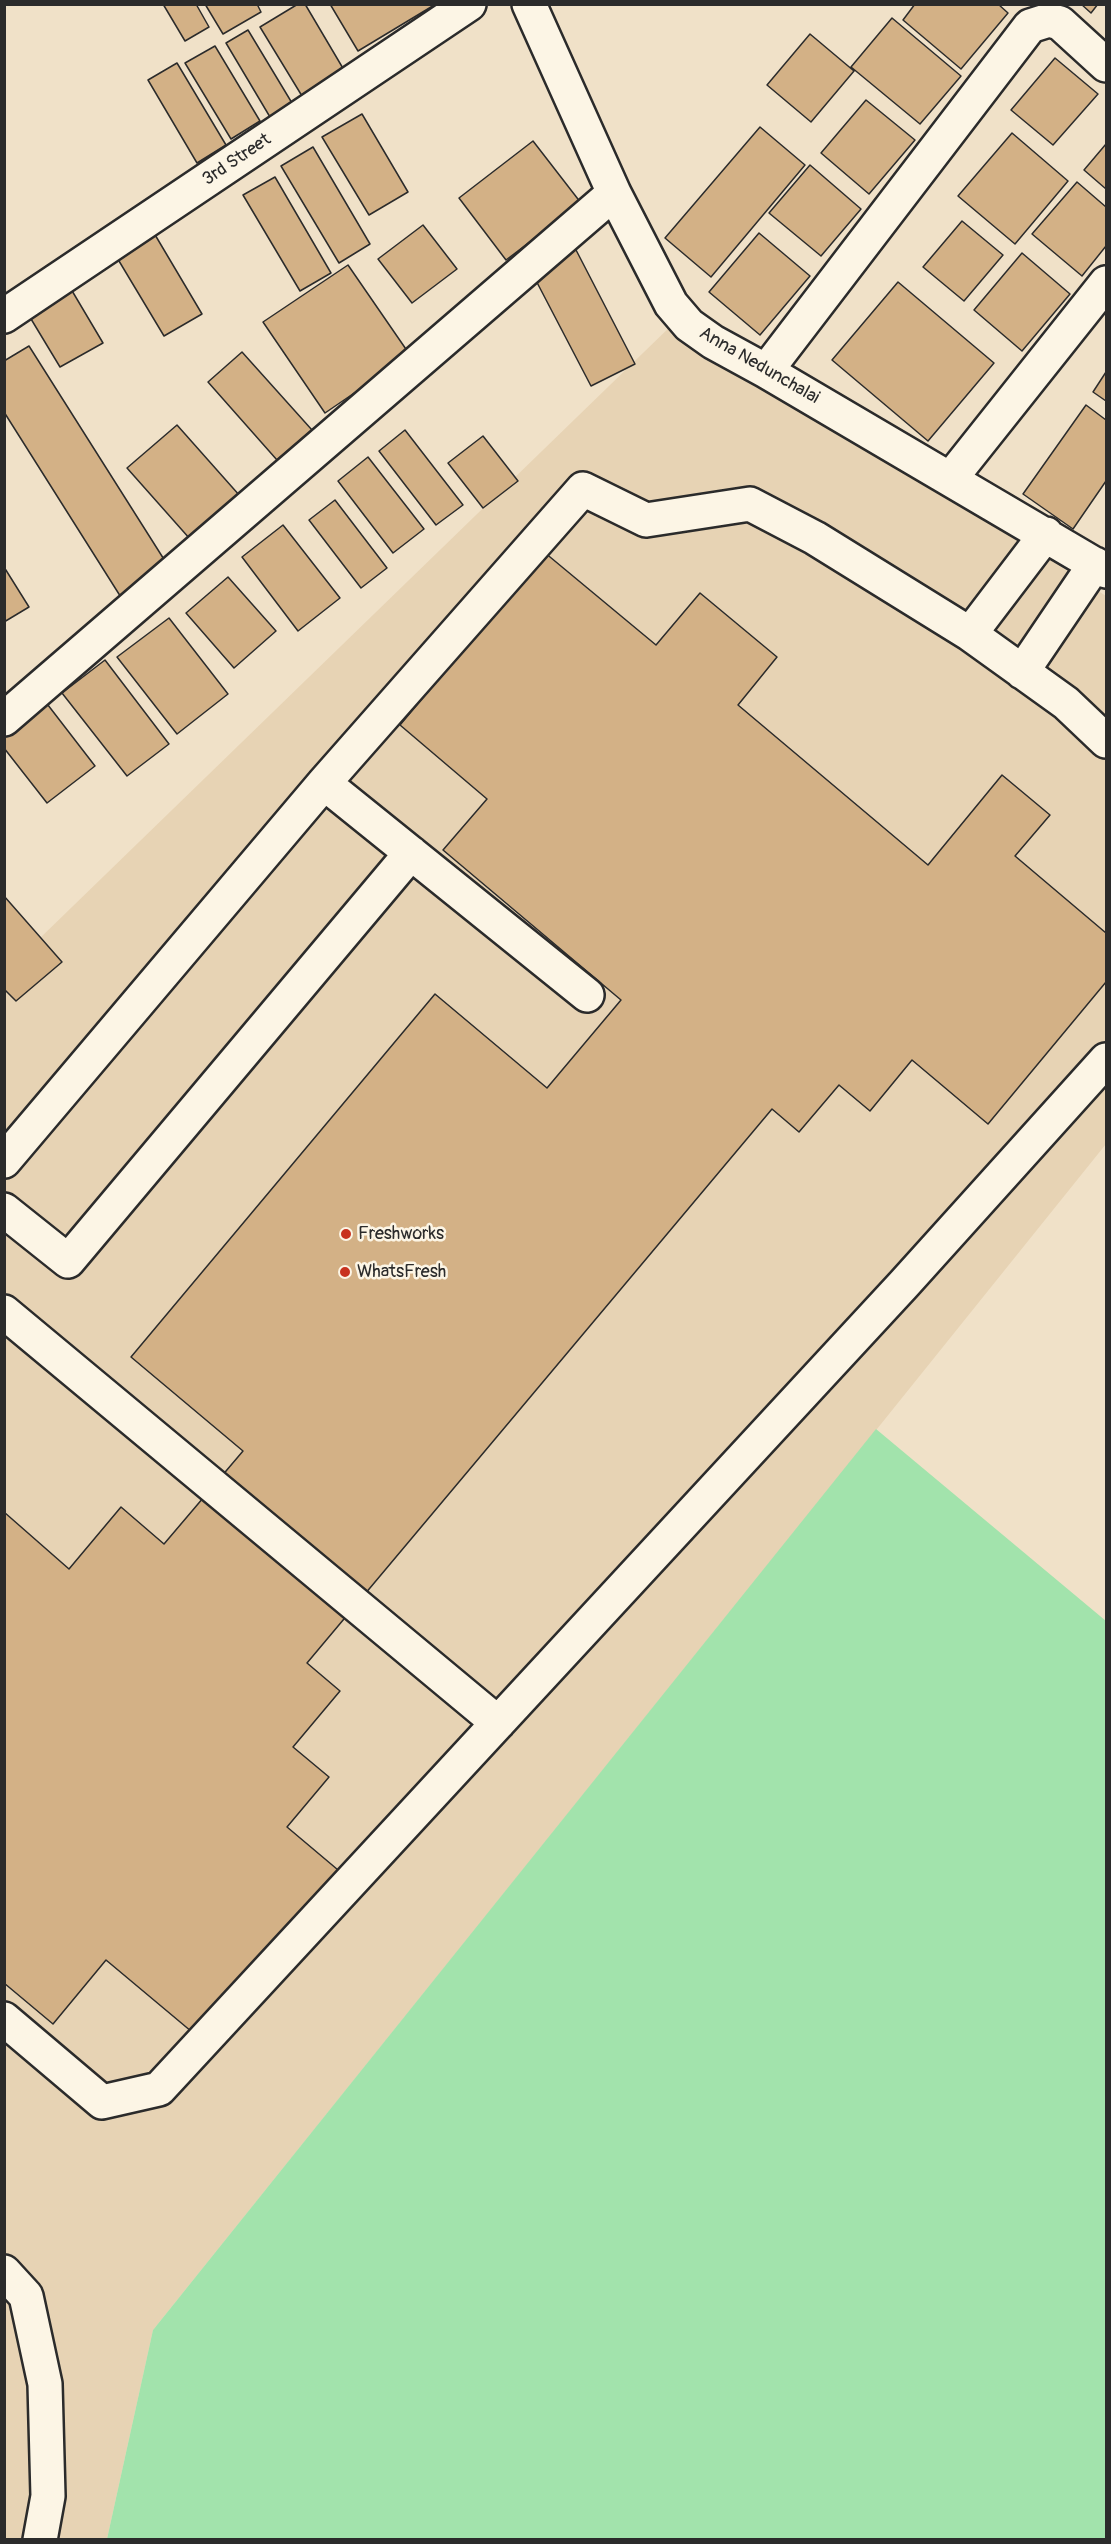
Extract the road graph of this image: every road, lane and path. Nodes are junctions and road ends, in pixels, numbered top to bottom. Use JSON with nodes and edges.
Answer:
{"nodes":[{"id":1,"x":469,"y":4,"type":"edge"},
{"id":2,"x":529,"y":4,"type":"edge"},
{"id":3,"x":1107,"y":64,"type":"edge"},
{"id":4,"x":614,"y":193,"type":"junction"},
{"id":5,"x":1107,"y":283,"type":"edge"},
{"id":6,"x":4,"y":316,"type":"edge"},
{"id":7,"x":766,"y":370,"type":"junction"},
{"id":8,"x":951,"y":478,"type":"junction"},
{"id":9,"x":1046,"y":534,"type":"junction"},
{"id":10,"x":1101,"y":567,"type":"edge"},
{"id":11,"x":970,"y":634,"type":"junction"},
{"id":12,"x":1022,"y":672,"type":"junction"},
{"id":13,"x":4,"y":720,"type":"edge"},
{"id":14,"x":1107,"y":741,"type":"edge"},
{"id":15,"x":324,"y":783,"type":"junction"},
{"id":16,"x":411,"y":853,"type":"junction"},
{"id":17,"x":587,"y":994,"type":"dead end"},
{"id":18,"x":1107,"y":1060,"type":"edge"},
{"id":19,"x":4,"y":1161,"type":"edge"},
{"id":20,"x":4,"y":1210,"type":"edge"},
{"id":21,"x":4,"y":1312,"type":"edge"},
{"id":22,"x":498,"y":1723,"type":"junction"},
{"id":23,"x":4,"y":2019,"type":"edge"},
{"id":24,"x":4,"y":2272,"type":"edge"},
{"id":25,"x":40,"y":2540,"type":"edge"}],
"edges":[{"from":1,"to":6,"type":"street","name":"3rd Street"},
{"from":2,"to":4,"type":"street","name":"Anna Nedunchalai"},
{"from":3,"to":7,"type":"street"},
{"from":4,"to":7,"type":"street","name":"Anna Nedunchalai"},
{"from":4,"to":13,"type":"street"},
{"from":5,"to":8,"type":"street"},
{"from":7,"to":8,"type":"street","name":"Anna Nedunchalai"},
{"from":8,"to":9,"type":"street","name":"Anna Nedunchalai"},
{"from":9,"to":10,"type":"street","name":"Anna Nedunchalai"},
{"from":9,"to":11,"type":"street"},
{"from":10,"to":12,"type":"street"},
{"from":11,"to":12,"type":"street"},
{"from":11,"to":15,"type":"street"},
{"from":12,"to":14,"type":"street"},
{"from":15,"to":16,"type":"street"},
{"from":15,"to":19,"type":"street"},
{"from":16,"to":17,"type":"street"},
{"from":16,"to":20,"type":"street"},
{"from":18,"to":22,"type":"street"},
{"from":21,"to":22,"type":"street"},
{"from":22,"to":23,"type":"street"},
{"from":24,"to":25,"type":"street"}]}
